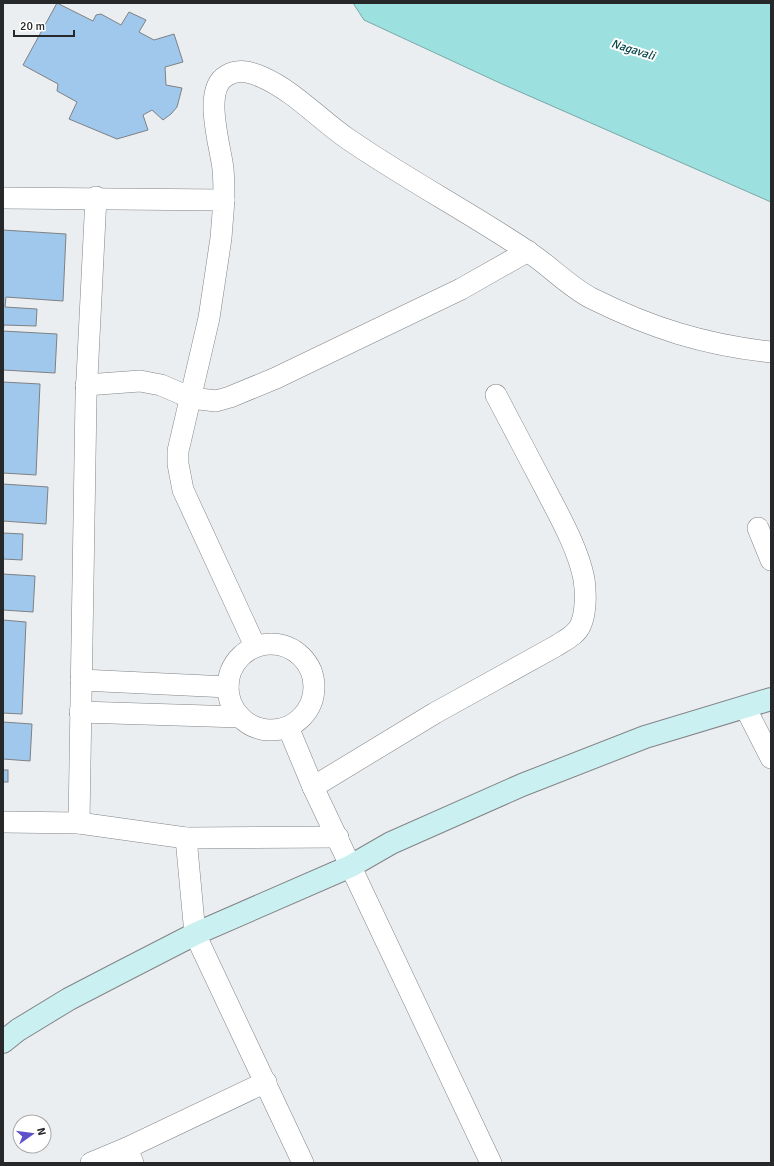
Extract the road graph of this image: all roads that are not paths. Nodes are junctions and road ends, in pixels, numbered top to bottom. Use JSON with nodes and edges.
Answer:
{"nodes":[{"id":1,"x":96,"y":197,"type":"junction"},
{"id":2,"x":3,"y":198,"type":"edge"},
{"id":3,"x":224,"y":200,"type":"junction"},
{"id":4,"x":528,"y":251,"type":"junction"},
{"id":5,"x":771,"y":352,"type":"edge"},
{"id":6,"x":86,"y":385,"type":"junction"},
{"id":7,"x":496,"y":395,"type":"dead end"},
{"id":8,"x":191,"y":398,"type":"junction"},
{"id":9,"x":758,"y":528,"type":"dead end"},
{"id":10,"x":771,"y":560,"type":"edge"},
{"id":11,"x":255,"y":646,"type":"junction"},
{"id":12,"x":81,"y":680,"type":"junction"},
{"id":13,"x":228,"y":687,"type":"junction"},
{"id":14,"x":771,"y":699,"type":"edge"},
{"id":15,"x":745,"y":707,"type":"junction"},
{"id":16,"x":80,"y":712,"type":"junction"},
{"id":17,"x":240,"y":717,"type":"junction"},
{"id":18,"x":288,"y":727,"type":"junction"},
{"id":19,"x":771,"y":758,"type":"edge"},
{"id":20,"x":313,"y":787,"type":"junction"},
{"id":21,"x":3,"y":822,"type":"edge"},
{"id":22,"x":78,"y":823,"type":"junction"},
{"id":23,"x":338,"y":837,"type":"junction"},
{"id":24,"x":186,"y":838,"type":"junction"},
{"id":25,"x":351,"y":866,"type":"junction"},
{"id":26,"x":195,"y":934,"type":"junction"},
{"id":27,"x":3,"y":1042,"type":"edge"},
{"id":28,"x":266,"y":1082,"type":"junction"},
{"id":29,"x":130,"y":1156,"type":"edge"},
{"id":30,"x":484,"y":1161,"type":"edge"},
{"id":31,"x":91,"y":1163,"type":"edge"},
{"id":32,"x":303,"y":1163,"type":"edge"}],
"edges":[{"from":1,"to":2,"type":"street"},
{"from":1,"to":3,"type":"street"},
{"from":1,"to":6,"type":"street"},
{"from":3,"to":4,"type":"street"},
{"from":3,"to":8,"type":"street"},
{"from":4,"to":5,"type":"street"},
{"from":4,"to":8,"type":"street"},
{"from":6,"to":8,"type":"street"},
{"from":6,"to":12,"type":"street"},
{"from":7,"to":20,"type":"street"},
{"from":8,"to":11,"type":"street"},
{"from":9,"to":10,"type":"street"},
{"from":11,"to":13,"type":"street"},
{"from":11,"to":18,"type":"street"},
{"from":12,"to":13,"type":"street"},
{"from":12,"to":16,"type":"street"},
{"from":13,"to":17,"type":"street"},
{"from":14,"to":15,"type":"street"},
{"from":15,"to":19,"type":"street"},
{"from":15,"to":25,"type":"street"},
{"from":16,"to":17,"type":"street"},
{"from":16,"to":22,"type":"street"},
{"from":17,"to":18,"type":"street"},
{"from":18,"to":20,"type":"street"},
{"from":20,"to":23,"type":"street"},
{"from":21,"to":22,"type":"street"},
{"from":22,"to":24,"type":"street"},
{"from":23,"to":24,"type":"street"},
{"from":23,"to":25,"type":"street"},
{"from":24,"to":26,"type":"street"},
{"from":25,"to":26,"type":"street"},
{"from":25,"to":30,"type":"street"},
{"from":26,"to":27,"type":"street"},
{"from":26,"to":28,"type":"street"},
{"from":28,"to":29,"type":"street"},
{"from":28,"to":32,"type":"street"},
{"from":29,"to":31,"type":"street"}]}
